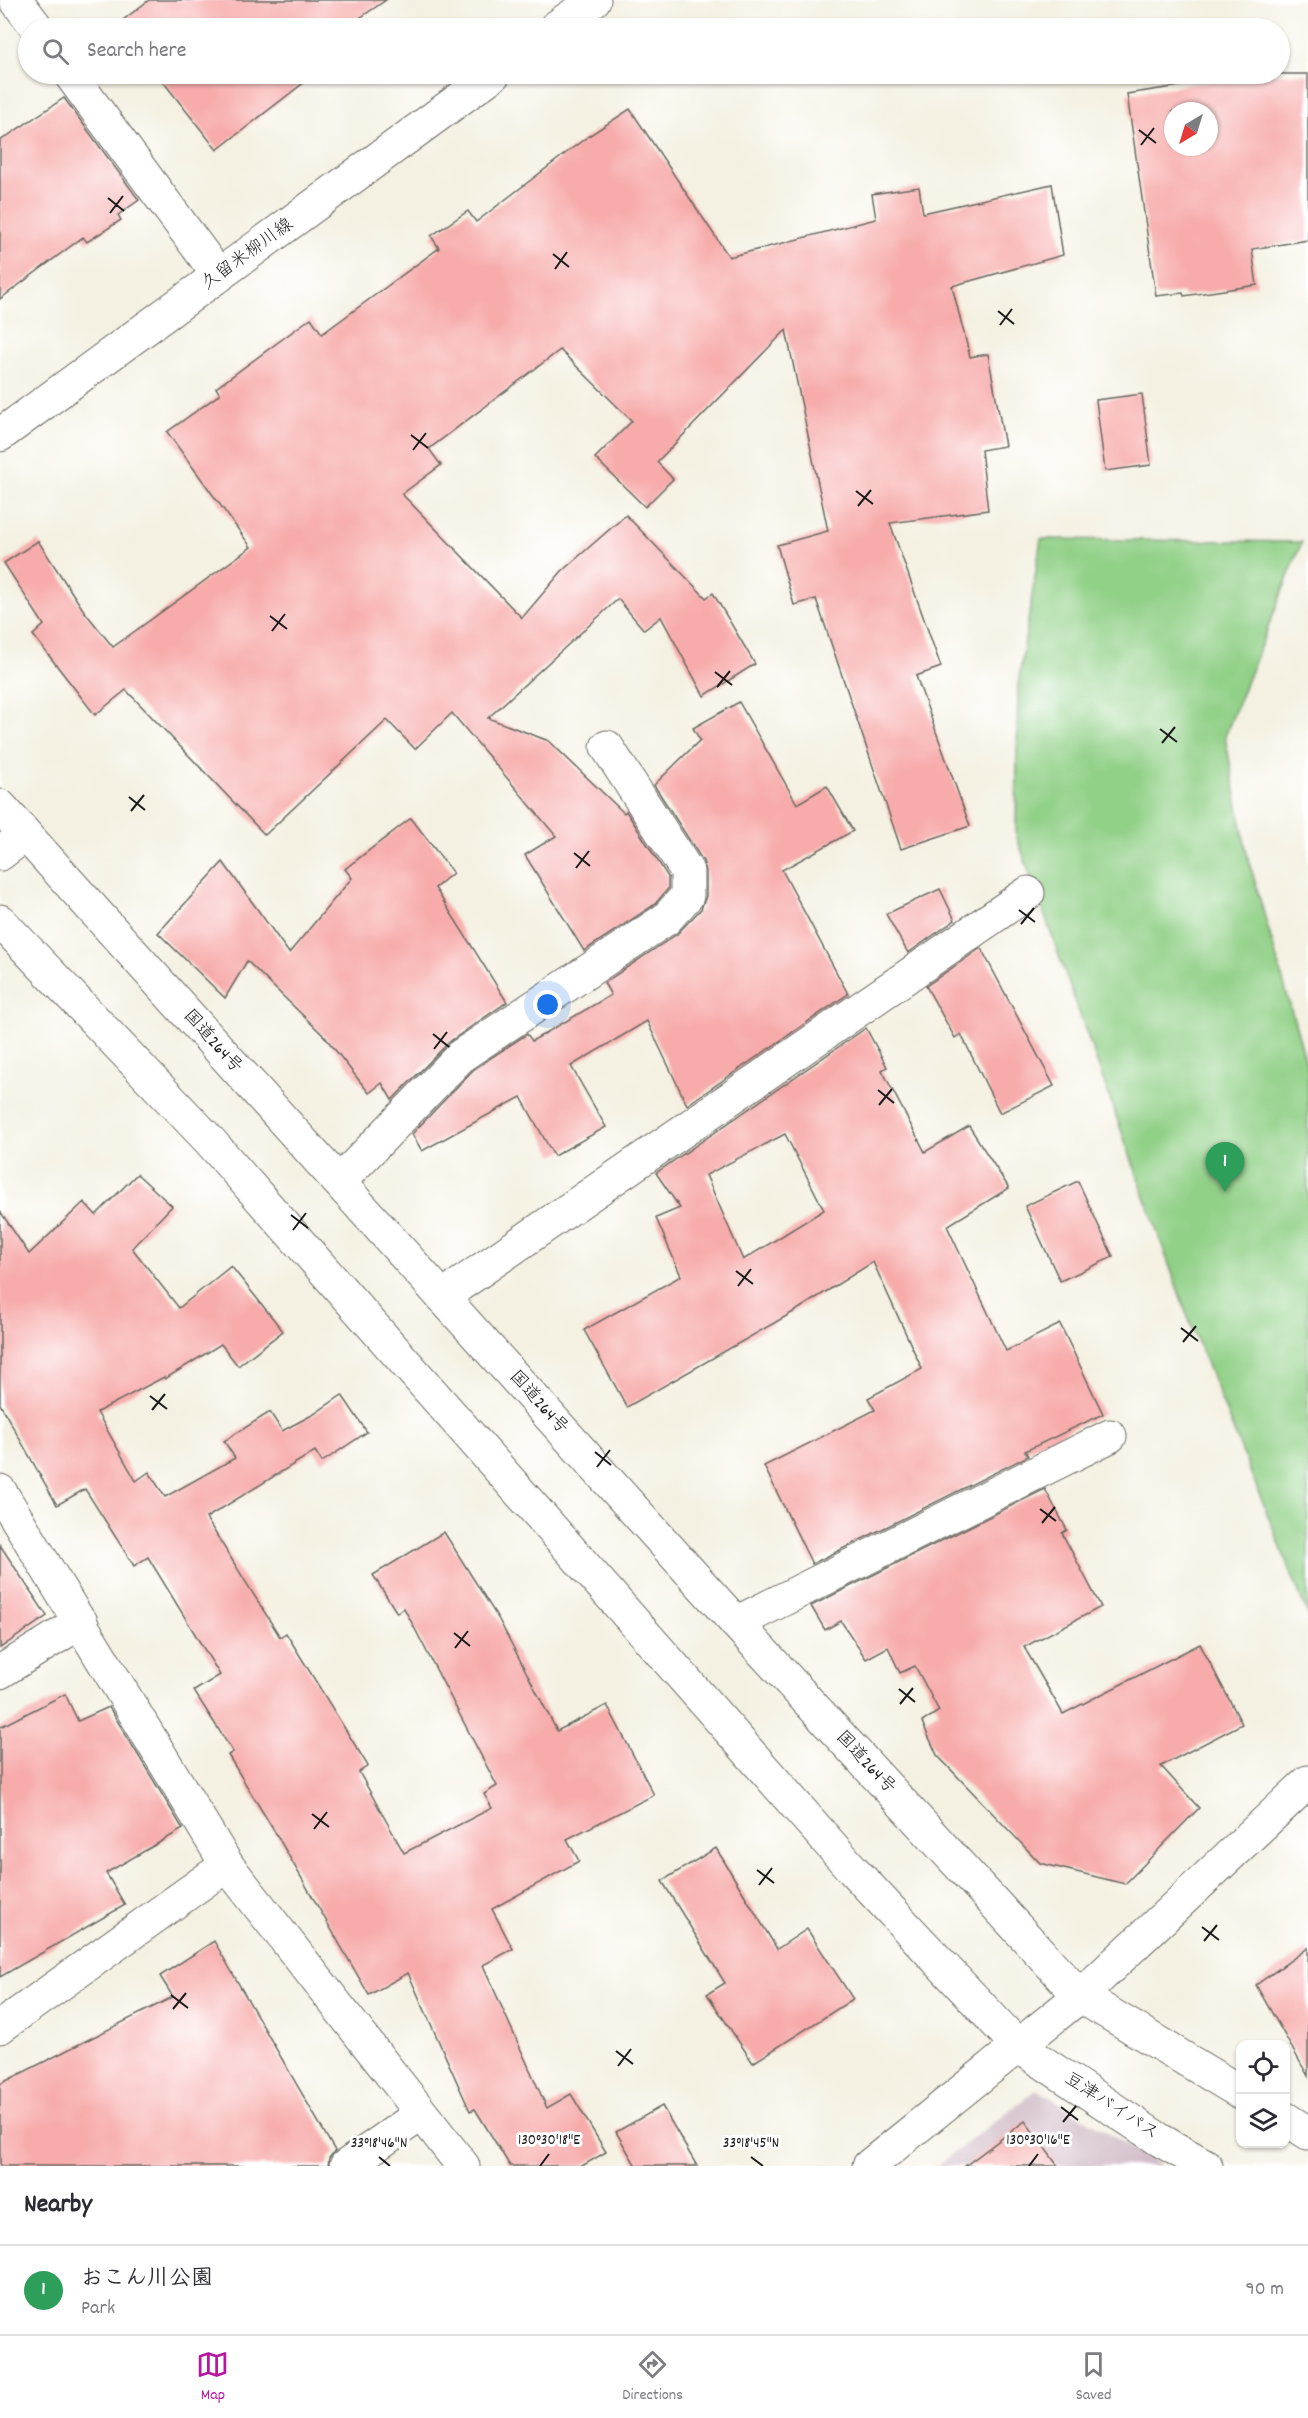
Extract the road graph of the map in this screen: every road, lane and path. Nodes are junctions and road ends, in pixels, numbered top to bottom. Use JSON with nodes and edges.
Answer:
{"nodes":[{"id":1,"x":16,"y":0,"type":"edge"},
{"id":2,"x":30,"y":18,"type":"edge"},
{"id":3,"x":77,"y":84,"type":"edge"},
{"id":4,"x":480,"y":84,"type":"edge"},
{"id":5,"x":219,"y":276,"type":"junction"},
{"id":6,"x":0,"y":435,"type":"edge"},
{"id":7,"x":607,"y":747,"type":"dead end"},
{"id":8,"x":0,"y":806,"type":"edge"},
{"id":9,"x":13,"y":844,"type":"edge"},
{"id":10,"x":1028,"y":893,"type":"dead end"},
{"id":11,"x":0,"y":921,"type":"edge"},
{"id":12,"x":339,"y":1182,"type":"junction"},
{"id":13,"x":442,"y":1297,"type":"junction"},
{"id":14,"x":1110,"y":1436,"type":"dead end"},
{"id":15,"x":0,"y":1491,"type":"edge"},
{"id":16,"x":81,"y":1622,"type":"junction"},
{"id":17,"x":736,"y":1623,"type":"junction"},
{"id":18,"x":0,"y":1672,"type":"edge"},
{"id":19,"x":1308,"y":1782,"type":"edge"},
{"id":20,"x":227,"y":1865,"type":"junction"},
{"id":21,"x":1080,"y":1996,"type":"junction"},
{"id":22,"x":0,"y":2027,"type":"edge"},
{"id":23,"x":1018,"y":2046,"type":"junction"},
{"id":24,"x":1236,"y":2090,"type":"edge"},
{"id":25,"x":421,"y":2114,"type":"junction"},
{"id":26,"x":1290,"y":2122,"type":"edge"},
{"id":27,"x":1308,"y":2133,"type":"edge"},
{"id":28,"x":346,"y":2166,"type":"edge"},
{"id":29,"x":463,"y":2166,"type":"edge"},
{"id":30,"x":869,"y":2166,"type":"edge"},
{"id":31,"x":1206,"y":2166,"type":"edge"}],
"edges":[{"from":1,"to":2,"type":"main road"},
{"from":3,"to":5,"type":"main road"},
{"from":4,"to":5,"type":"main road","name":"久留米柳川線"},
{"from":5,"to":6,"type":"main road","name":"久留米柳川線"},
{"from":7,"to":12,"type":"main road"},
{"from":8,"to":9,"type":"main road","name":"国道264号"},
{"from":9,"to":12,"type":"main road","name":"国道264号"},
{"from":10,"to":13,"type":"main road"},
{"from":11,"to":23,"type":"main road"},
{"from":12,"to":13,"type":"main road","name":"国道264号"},
{"from":13,"to":17,"type":"main road","name":"国道264号"},
{"from":14,"to":17,"type":"main road"},
{"from":15,"to":16,"type":"main road"},
{"from":16,"to":18,"type":"main road"},
{"from":16,"to":20,"type":"main road"},
{"from":17,"to":21,"type":"main road","name":"国道264号"},
{"from":19,"to":21,"type":"main road"},
{"from":20,"to":22,"type":"main road"},
{"from":20,"to":25,"type":"main road"},
{"from":21,"to":23,"type":"main road"},
{"from":21,"to":24,"type":"main road"},
{"from":23,"to":30,"type":"main road"},
{"from":23,"to":31,"type":"main road","name":"豆津バイパス"},
{"from":25,"to":28,"type":"main road"},
{"from":25,"to":29,"type":"main road"},
{"from":26,"to":27,"type":"main road"}]}
